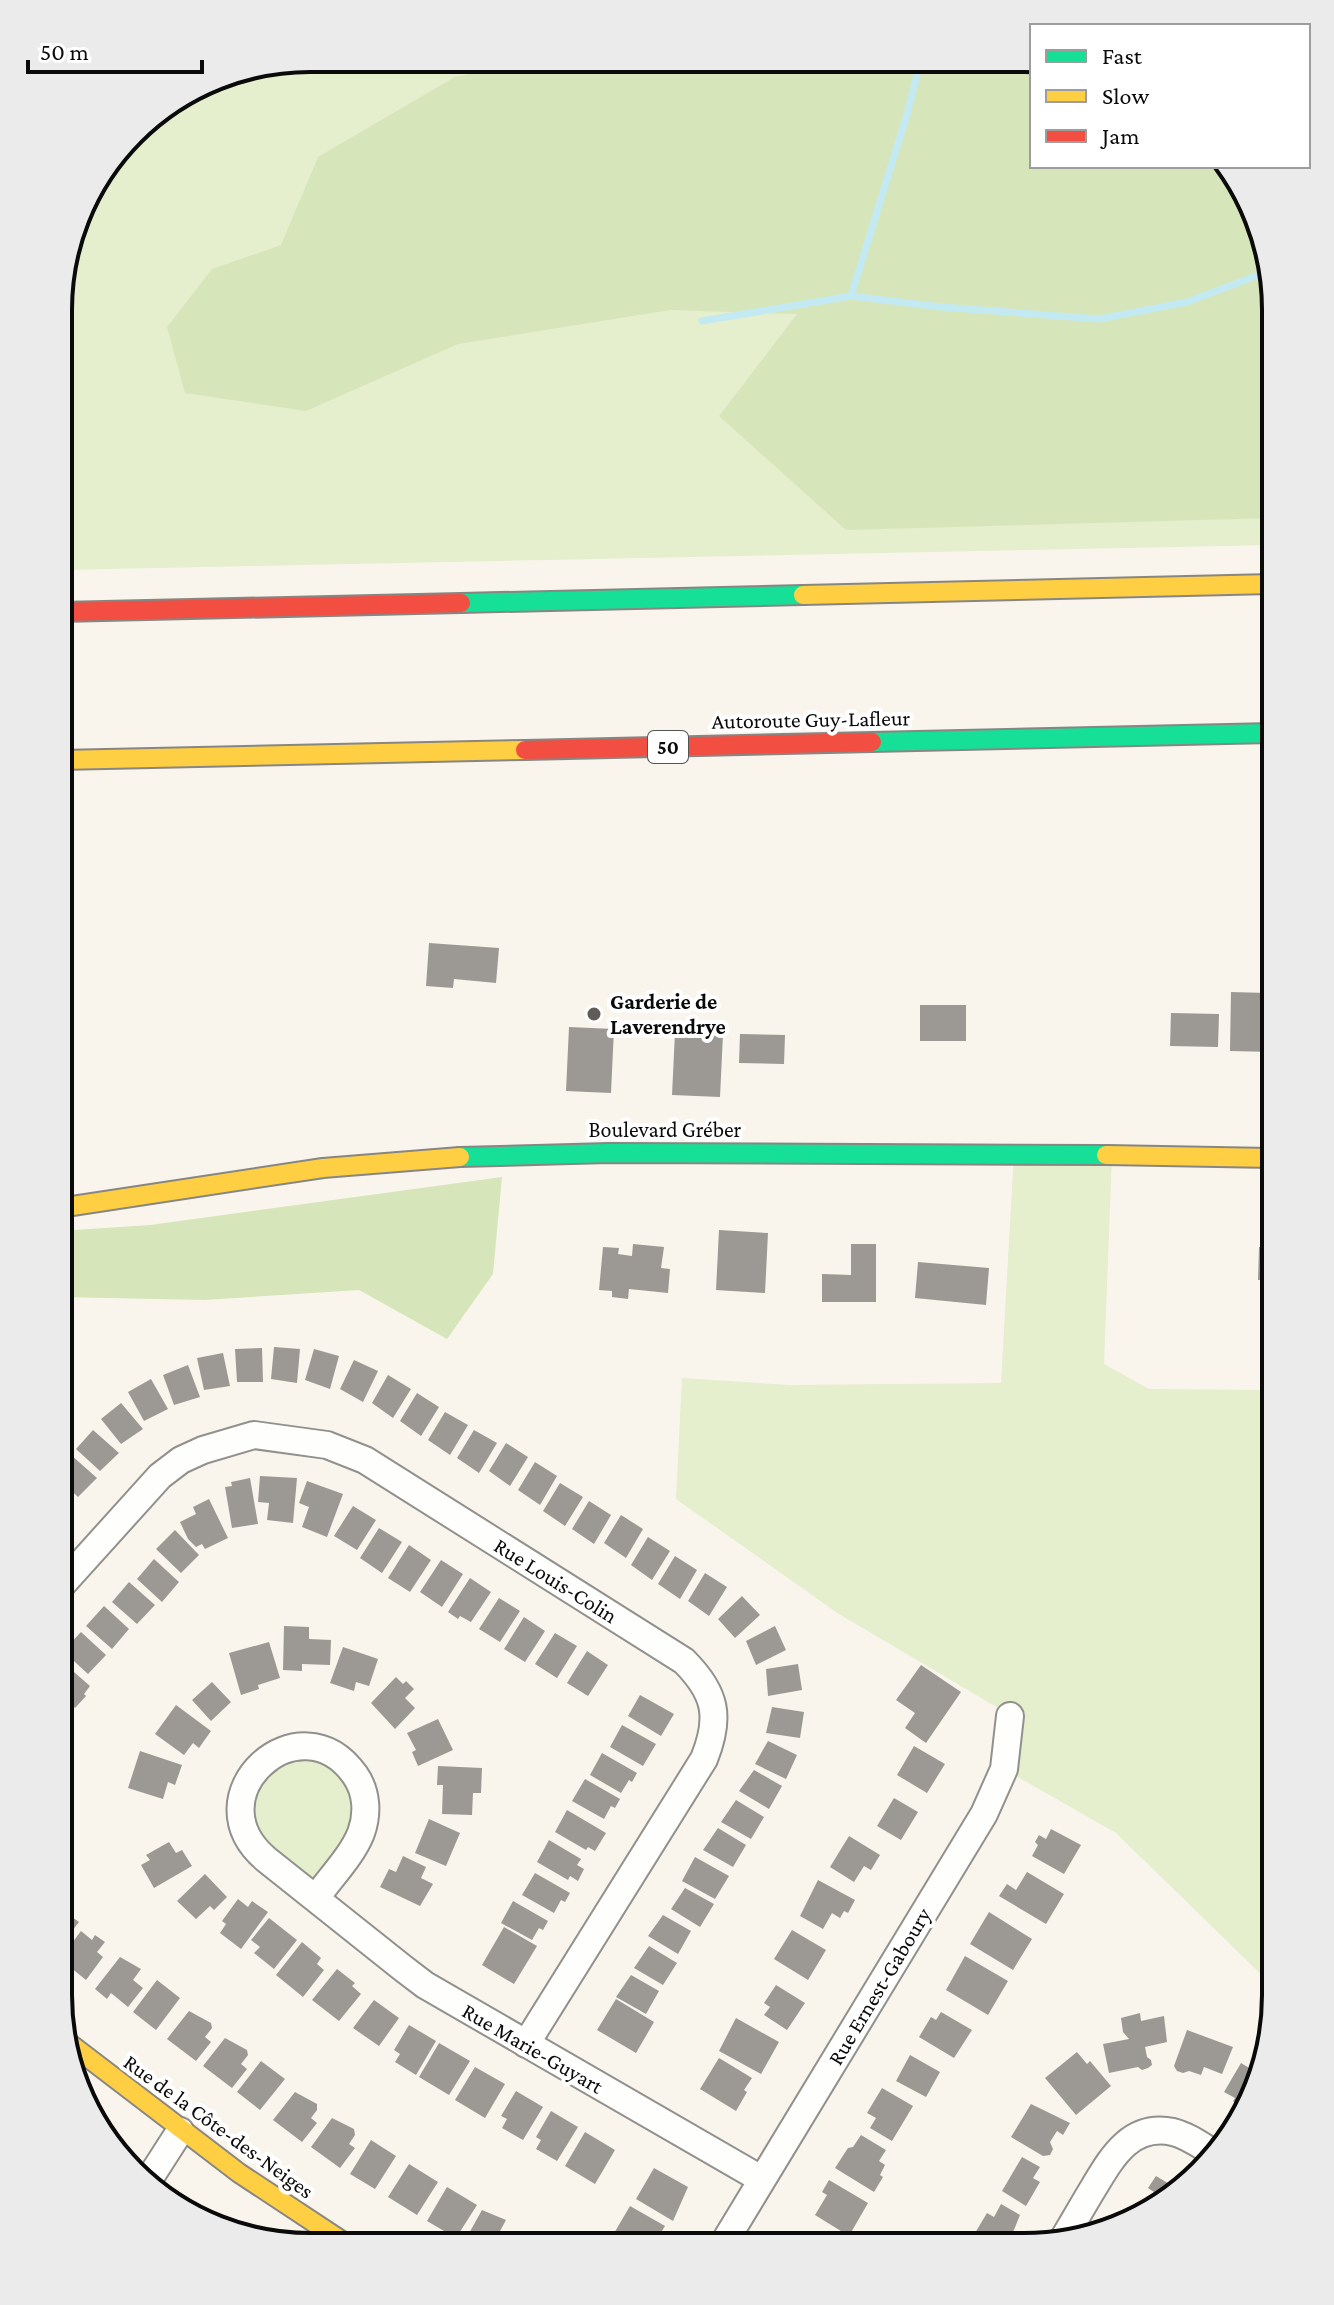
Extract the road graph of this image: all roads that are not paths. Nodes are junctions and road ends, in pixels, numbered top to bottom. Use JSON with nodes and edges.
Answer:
{"nodes":[{"id":1,"x":1262,"y":584,"type":"edge"},
{"id":2,"x":72,"y":612,"type":"edge"},
{"id":3,"x":1262,"y":733,"type":"edge"},
{"id":4,"x":72,"y":760,"type":"edge"},
{"id":5,"x":1262,"y":1158,"type":"edge"},
{"id":6,"x":72,"y":1206,"type":"edge"},
{"id":7,"x":72,"y":1573,"type":"edge"},
{"id":8,"x":1010,"y":1716,"type":"dead end"},
{"id":9,"x":316,"y":1898,"type":"junction"},
{"id":10,"x":526,"y":2044,"type":"junction"},
{"id":11,"x":80,"y":2052,"type":"edge"},
{"id":12,"x":180,"y":2131,"type":"junction"},
{"id":13,"x":1205,"y":2149,"type":"edge"},
{"id":14,"x":153,"y":2173,"type":"edge"},
{"id":15,"x":761,"y":2179,"type":"junction"},
{"id":16,"x":1070,"y":2228,"type":"edge"},
{"id":17,"x":330,"y":2233,"type":"edge"},
{"id":18,"x":730,"y":2233,"type":"edge"}],
"edges":[{"from":1,"to":2,"type":"main road"},
{"from":3,"to":4,"type":"main road","name":"Autoroute Guy-Lafleur","number":"50"},
{"from":5,"to":6,"type":"main road","name":"Boulevard Gréber"},
{"from":7,"to":10,"type":"street","name":"Rue Louis-Colin"},
{"from":8,"to":15,"type":"street","name":"Rue Ernest-Gaboury"},
{"from":9,"to":9,"type":"street","name":"Rue Marie-Guyart"},
{"from":9,"to":10,"type":"street","name":"Rue Marie-Guyart"},
{"from":10,"to":15,"type":"street","name":"Rue Marie-Guyart"},
{"from":11,"to":12,"type":"main road","name":"Rue de la Côte-des-Neiges"},
{"from":12,"to":14,"type":"street"},
{"from":12,"to":17,"type":"main road","name":"Rue de la Côte-des-Neiges"},
{"from":13,"to":16,"type":"street"},
{"from":15,"to":18,"type":"street","name":"Rue Ernest-Gaboury"}]}
